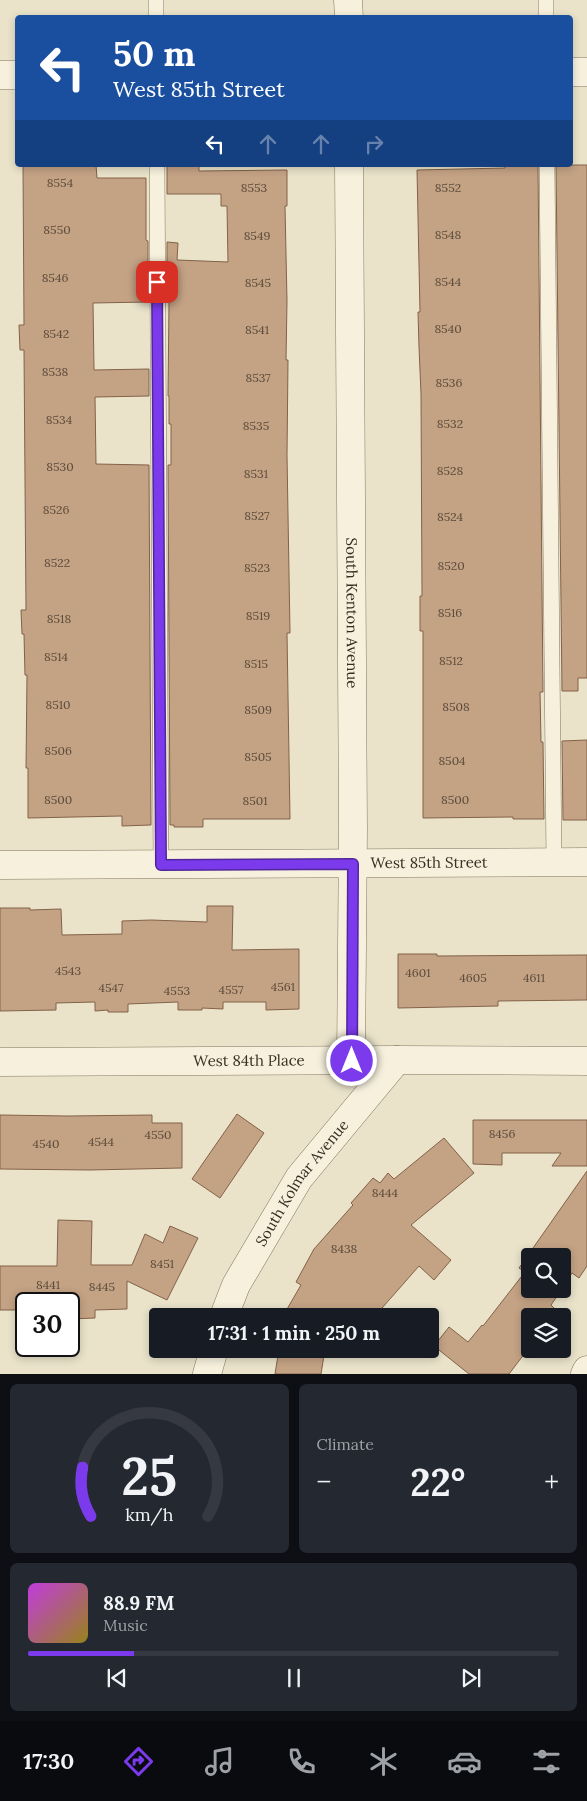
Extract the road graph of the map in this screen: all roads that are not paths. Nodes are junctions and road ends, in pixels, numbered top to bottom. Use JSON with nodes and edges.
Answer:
{"nodes":[{"id":1,"x":156,"y":0,"type":"edge"},
{"id":2,"x":348,"y":0,"type":"edge"},
{"id":3,"x":546,"y":0,"type":"edge"},
{"id":4,"x":156,"y":15,"type":"edge"},
{"id":5,"x":348,"y":15,"type":"edge"},
{"id":6,"x":546,"y":15,"type":"edge"},
{"id":7,"x":573,"y":72,"type":"edge"},
{"id":8,"x":587,"y":72,"type":"edge"},
{"id":9,"x":15,"y":75,"type":"edge"},
{"id":10,"x":0,"y":76,"type":"edge"},
{"id":11,"x":156,"y":167,"type":"edge"},
{"id":12,"x":349,"y":167,"type":"edge"},
{"id":13,"x":548,"y":167,"type":"edge"},
{"id":14,"x":554,"y":862,"type":"junction"},
{"id":15,"x":587,"y":862,"type":"edge"},
{"id":16,"x":353,"y":864,"type":"junction"},
{"id":17,"x":0,"y":865,"type":"edge"},
{"id":18,"x":161,"y":865,"type":"junction"},
{"id":19,"x":397,"y":1060,"type":"junction"},
{"id":20,"x":352,"y":1061,"type":"junction"},
{"id":21,"x":587,"y":1061,"type":"edge"},
{"id":22,"x":0,"y":1062,"type":"edge"},
{"id":23,"x":227,"y":1308,"type":"edge"},
{"id":24,"x":211,"y":1358,"type":"edge"},
{"id":25,"x":587,"y":1370,"type":"edge"},
{"id":26,"x":207,"y":1374,"type":"edge"},
{"id":27,"x":585,"y":1374,"type":"edge"}],
"edges":[{"from":1,"to":4,"type":"lane"},
{"from":2,"to":5,"type":"street"},
{"from":3,"to":6,"type":"lane"},
{"from":7,"to":8,"type":"street"},
{"from":9,"to":10,"type":"street"},
{"from":11,"to":18,"type":"lane"},
{"from":12,"to":16,"type":"street","name":"South Kenton Avenue"},
{"from":13,"to":14,"type":"lane"},
{"from":14,"to":15,"type":"street","name":"West 85th Street"},
{"from":14,"to":16,"type":"street","name":"West 85th Street"},
{"from":16,"to":18,"type":"street","name":"West 85th Street"},
{"from":16,"to":20,"type":"street","name":"South Kenton Avenue"},
{"from":17,"to":18,"type":"street","name":"West 85th Street"},
{"from":19,"to":20,"type":"street","name":"West 84th Place"},
{"from":19,"to":21,"type":"street","name":"West 84th Place"},
{"from":19,"to":23,"type":"street","name":"South Kolmar Avenue"},
{"from":20,"to":22,"type":"street","name":"West 84th Place"},
{"from":24,"to":26,"type":"street"},
{"from":25,"to":27,"type":"street"}]}
